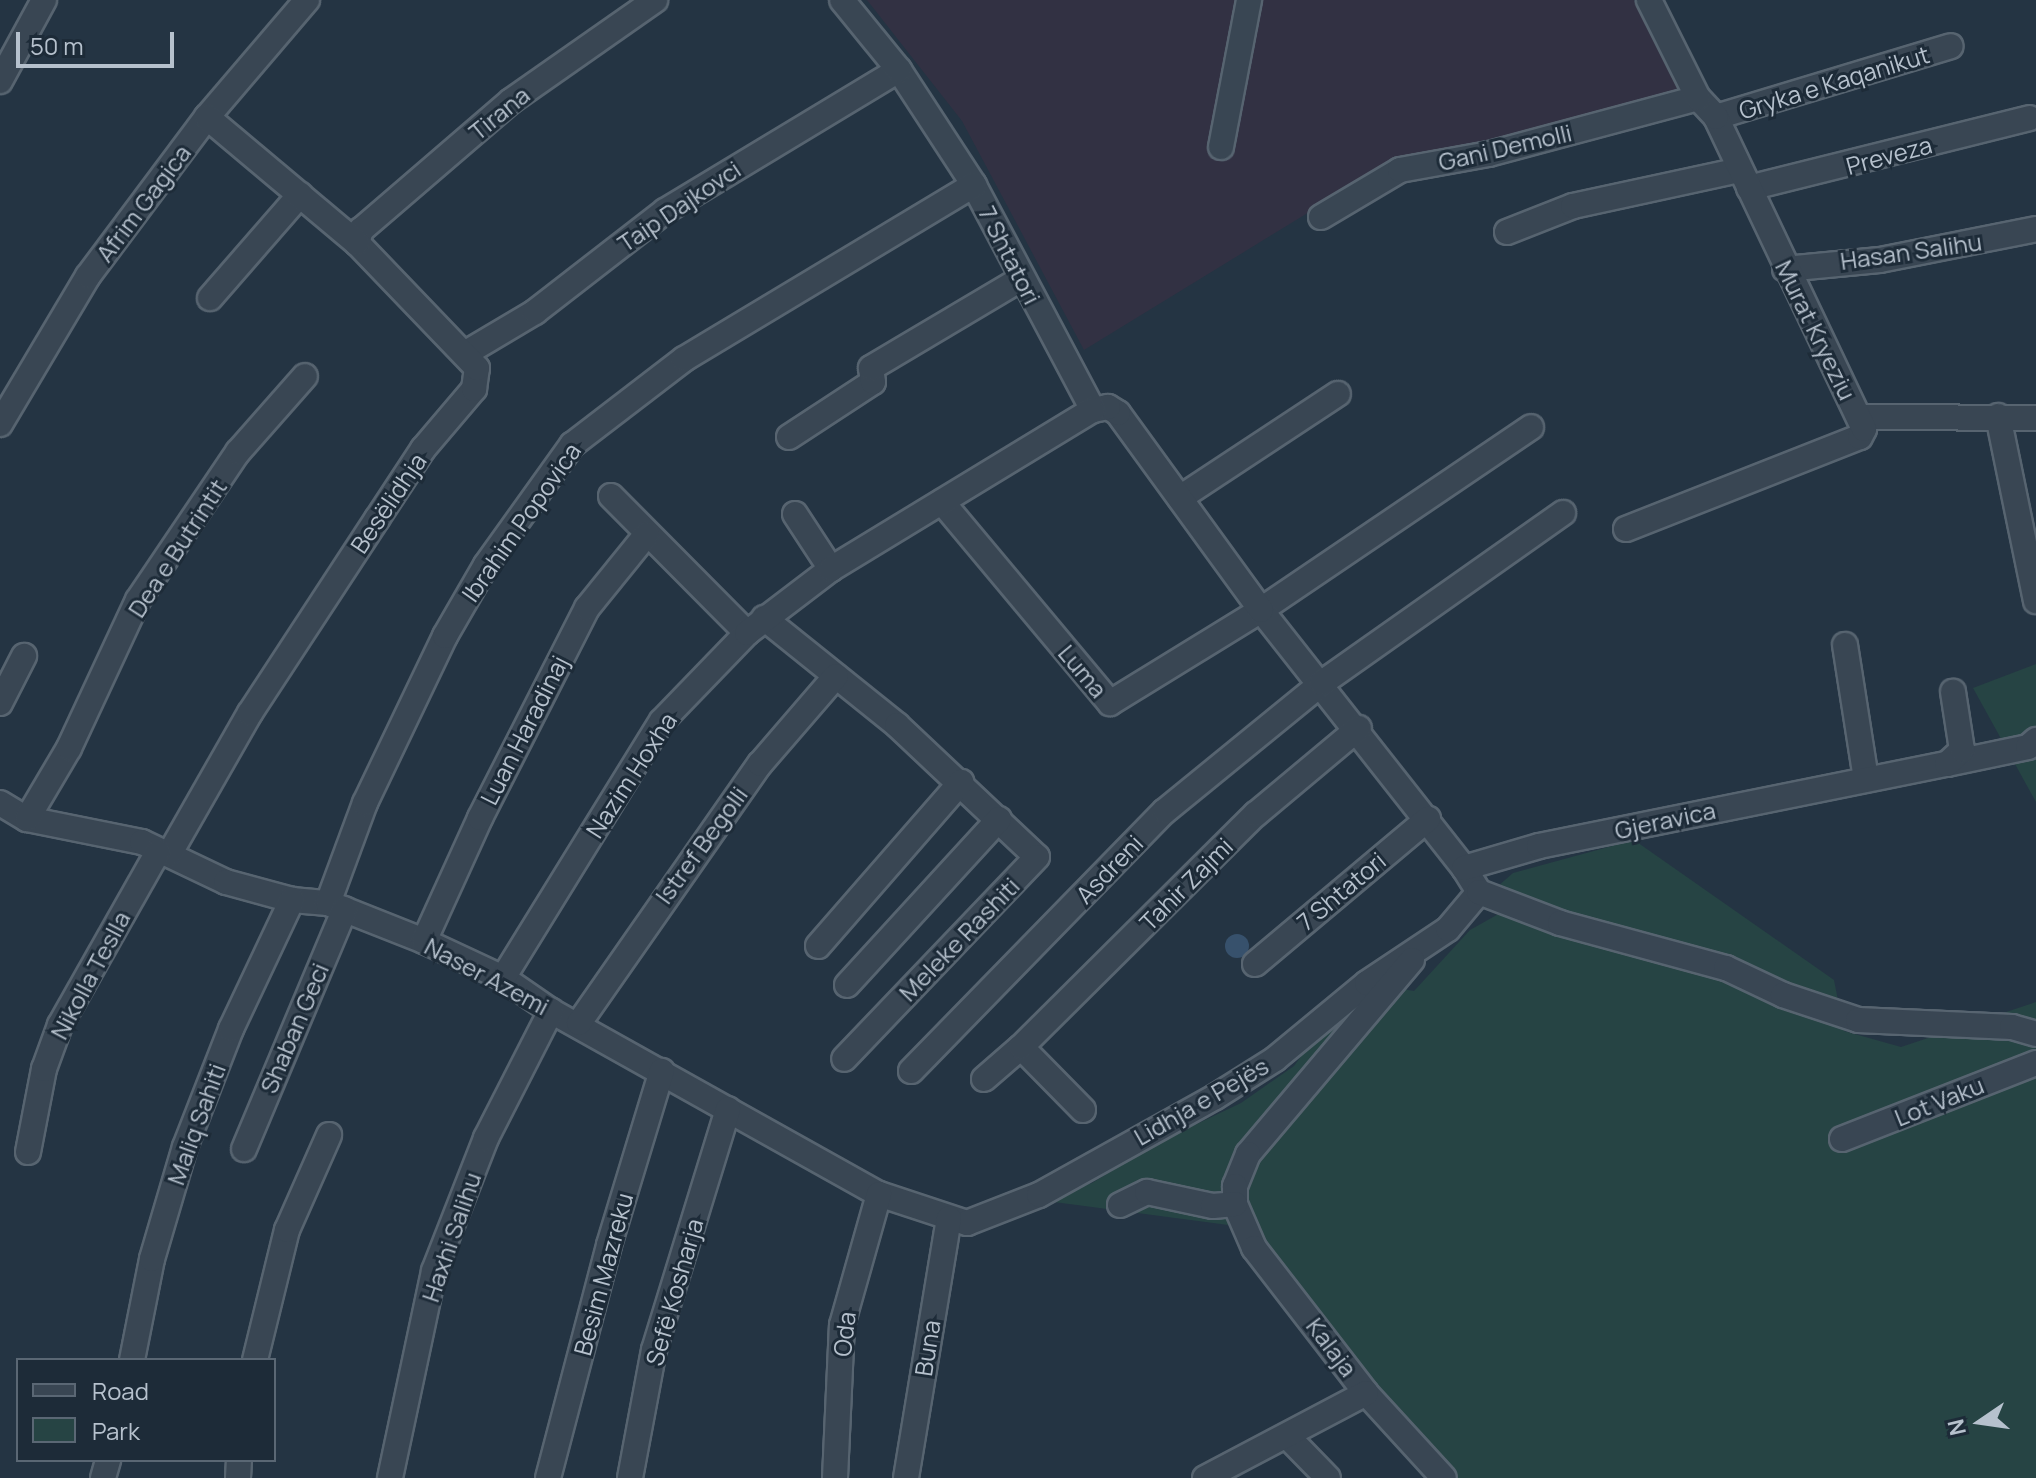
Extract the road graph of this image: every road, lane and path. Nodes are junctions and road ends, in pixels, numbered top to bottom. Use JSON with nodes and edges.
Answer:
{"nodes":[{"id":1,"x":44,"y":0,"type":"edge"},
{"id":2,"x":307,"y":0,"type":"edge"},
{"id":3,"x":655,"y":0,"type":"edge"},
{"id":4,"x":842,"y":0,"type":"edge"},
{"id":5,"x":1249,"y":0,"type":"edge"},
{"id":6,"x":1649,"y":0,"type":"edge"},
{"id":7,"x":1951,"y":46,"type":"dead end"},
{"id":8,"x":899,"y":70,"type":"junction"},
{"id":9,"x":0,"y":81,"type":"edge"},
{"id":10,"x":1698,"y":98,"type":"junction"},
{"id":11,"x":207,"y":117,"type":"junction"},
{"id":12,"x":1716,"y":117,"type":"junction"},
{"id":13,"x":2029,"y":118,"type":"dead end"},
{"id":14,"x":1221,"y":147,"type":"dead end"},
{"id":15,"x":1744,"y":179,"type":"junction"},
{"id":16,"x":974,"y":185,"type":"junction"},
{"id":17,"x":300,"y":195,"type":"junction"},
{"id":18,"x":1321,"y":217,"type":"dead end"},
{"id":19,"x":2036,"y":229,"type":"edge"},
{"id":20,"x":1507,"y":232,"type":"dead end"},
{"id":21,"x":357,"y":243,"type":"junction"},
{"id":22,"x":1785,"y":269,"type":"junction"},
{"id":23,"x":1021,"y":279,"type":"junction"},
{"id":24,"x":210,"y":298,"type":"dead end"},
{"id":25,"x":466,"y":353,"type":"junction"},
{"id":26,"x":305,"y":376,"type":"dead end"},
{"id":27,"x":1338,"y":394,"type":"dead end"},
{"id":28,"x":1093,"y":410,"type":"junction"},
{"id":29,"x":1998,"y":416,"type":"junction"},
{"id":30,"x":1860,"y":417,"type":"junction"},
{"id":31,"x":2036,"y":418,"type":"edge"},
{"id":32,"x":0,"y":423,"type":"edge"},
{"id":33,"x":1531,"y":427,"type":"dead end"},
{"id":34,"x":789,"y":437,"type":"dead end"},
{"id":35,"x":611,"y":496,"type":"dead end"},
{"id":36,"x":1180,"y":498,"type":"junction"},
{"id":37,"x":942,"y":502,"type":"junction"},
{"id":38,"x":1563,"y":513,"type":"dead end"},
{"id":39,"x":795,"y":514,"type":"dead end"},
{"id":40,"x":1626,"y":529,"type":"dead end"},
{"id":41,"x":647,"y":534,"type":"junction"},
{"id":42,"x":831,"y":569,"type":"junction"},
{"id":43,"x":2036,"y":601,"type":"edge"},
{"id":44,"x":1261,"y":610,"type":"junction"},
{"id":45,"x":755,"y":626,"type":"junction"},
{"id":46,"x":1845,"y":645,"type":"dead end"},
{"id":47,"x":24,"y":656,"type":"dead end"},
{"id":48,"x":836,"y":676,"type":"junction"},
{"id":49,"x":1322,"y":683,"type":"junction"},
{"id":50,"x":1953,"y":692,"type":"dead end"},
{"id":51,"x":0,"y":703,"type":"edge"},
{"id":52,"x":1359,"y":728,"type":"junction"},
{"id":53,"x":2036,"y":740,"type":"edge"},
{"id":54,"x":1947,"y":764,"type":"junction"},
{"id":55,"x":1866,"y":779,"type":"junction"},
{"id":56,"x":961,"y":782,"type":"junction"},
{"id":57,"x":10,"y":816,"type":"edge"},
{"id":58,"x":999,"y":819,"type":"junction"},
{"id":59,"x":1428,"y":819,"type":"junction"},
{"id":60,"x":164,"y":853,"type":"junction"},
{"id":61,"x":1464,"y":868,"type":"junction"},
{"id":62,"x":1479,"y":892,"type":"junction"},
{"id":63,"x":292,"y":900,"type":"junction"},
{"id":64,"x":337,"y":906,"type":"junction"},
{"id":65,"x":424,"y":941,"type":"junction"},
{"id":66,"x":818,"y":946,"type":"dead end"},
{"id":67,"x":1413,"y":955,"type":"junction"},
{"id":68,"x":1255,"y":964,"type":"dead end"},
{"id":69,"x":503,"y":978,"type":"junction"},
{"id":70,"x":847,"y":985,"type":"dead end"},
{"id":71,"x":551,"y":1011,"type":"junction"},
{"id":72,"x":579,"y":1023,"type":"junction"},
{"id":73,"x":2036,"y":1034,"type":"edge"},
{"id":74,"x":1021,"y":1047,"type":"junction"},
{"id":75,"x":844,"y":1059,"type":"dead end"},
{"id":76,"x":2036,"y":1063,"type":"edge"},
{"id":77,"x":662,"y":1071,"type":"junction"},
{"id":78,"x":911,"y":1071,"type":"dead end"},
{"id":79,"x":984,"y":1079,"type":"dead end"},
{"id":80,"x":728,"y":1109,"type":"junction"},
{"id":81,"x":1083,"y":1110,"type":"dead end"},
{"id":82,"x":329,"y":1135,"type":"dead end"},
{"id":83,"x":1842,"y":1139,"type":"dead end"},
{"id":84,"x":244,"y":1149,"type":"dead end"},
{"id":85,"x":28,"y":1152,"type":"dead end"},
{"id":86,"x":879,"y":1194,"type":"junction"},
{"id":87,"x":1235,"y":1204,"type":"junction"},
{"id":88,"x":1120,"y":1205,"type":"dead end"},
{"id":89,"x":949,"y":1219,"type":"junction"},
{"id":90,"x":132,"y":1358,"type":"edge"},
{"id":91,"x":255,"y":1358,"type":"edge"},
{"id":92,"x":1366,"y":1393,"type":"junction"},
{"id":93,"x":1288,"y":1437,"type":"junction"},
{"id":94,"x":390,"y":1478,"type":"edge"},
{"id":95,"x":548,"y":1478,"type":"edge"},
{"id":96,"x":630,"y":1478,"type":"edge"},
{"id":97,"x":835,"y":1478,"type":"edge"},
{"id":98,"x":906,"y":1478,"type":"edge"},
{"id":99,"x":1205,"y":1478,"type":"edge"},
{"id":100,"x":1328,"y":1478,"type":"edge"},
{"id":101,"x":1444,"y":1478,"type":"edge"}],
"edges":[{"from":1,"to":9,"type":"street"},
{"from":2,"to":11,"type":"street","name":"Afrim Gagica"},
{"from":3,"to":21,"type":"street","name":"Tirana"},
{"from":4,"to":8,"type":"street","name":"7 Shtatori"},
{"from":5,"to":14,"type":"street"},
{"from":6,"to":10,"type":"street","name":"Murat Kryeziu"},
{"from":7,"to":12,"type":"street","name":"Gryka e Kaqanikut"},
{"from":8,"to":16,"type":"street","name":"7 Shtatori"},
{"from":8,"to":25,"type":"street","name":"Taip Dajkovci"},
{"from":10,"to":12,"type":"street","name":"Murat Kryeziu"},
{"from":10,"to":18,"type":"street","name":"Gani Demolli"},
{"from":11,"to":17,"type":"street"},
{"from":11,"to":32,"type":"street","name":"Afrim Gagica"},
{"from":12,"to":15,"type":"street","name":"Murat Kryeziu"},
{"from":13,"to":15,"type":"street","name":"Preveza"},
{"from":15,"to":20,"type":"street","name":"Preveza"},
{"from":15,"to":22,"type":"street","name":"Murat Kryeziu"},
{"from":16,"to":23,"type":"street","name":"7 Shtatori"},
{"from":16,"to":64,"type":"street","name":"Ibrahim Popovica"},
{"from":17,"to":21,"type":"street"},
{"from":17,"to":24,"type":"street"},
{"from":19,"to":22,"type":"street","name":"Hasan Salihu"},
{"from":21,"to":25,"type":"street"},
{"from":22,"to":30,"type":"street","name":"Murat Kryeziu"},
{"from":23,"to":28,"type":"street","name":"7 Shtatori"},
{"from":23,"to":34,"type":"street"},
{"from":25,"to":60,"type":"street","name":"Besëlidhja"},
{"from":26,"to":57,"type":"street","name":"Dea e Butrintit"},
{"from":27,"to":36,"type":"street"},
{"from":28,"to":36,"type":"street"},
{"from":28,"to":37,"type":"street","name":"Nazim Hoxha"},
{"from":29,"to":30,"type":"street"},
{"from":29,"to":31,"type":"street"},
{"from":29,"to":43,"type":"street"},
{"from":30,"to":40,"type":"street","name":"Murat Kryeziu"},
{"from":33,"to":44,"type":"street"},
{"from":35,"to":41,"type":"street"},
{"from":36,"to":44,"type":"street"},
{"from":37,"to":42,"type":"street","name":"Nazim Hoxha"},
{"from":37,"to":44,"type":"street","name":"Luma"},
{"from":38,"to":49,"type":"street","name":"Asdreni"},
{"from":39,"to":42,"type":"street"},
{"from":41,"to":45,"type":"street"},
{"from":41,"to":65,"type":"street","name":"Luan Haradinaj"},
{"from":42,"to":45,"type":"street","name":"Nazim Hoxha"},
{"from":44,"to":49,"type":"street"},
{"from":45,"to":48,"type":"street","name":"Meleke Rashiti"},
{"from":45,"to":69,"type":"street","name":"Nazim Hoxha"},
{"from":46,"to":55,"type":"street"},
{"from":47,"to":51,"type":"street"},
{"from":48,"to":56,"type":"street","name":"Meleke Rashiti"},
{"from":48,"to":72,"type":"street","name":"Istref Begolli"},
{"from":49,"to":52,"type":"street"},
{"from":49,"to":78,"type":"street","name":"Asdreni"},
{"from":50,"to":54,"type":"street"},
{"from":52,"to":59,"type":"street"},
{"from":52,"to":74,"type":"street","name":"Tahir Zajmi"},
{"from":53,"to":54,"type":"street","name":"Gjeravica"},
{"from":54,"to":55,"type":"street","name":"Gjeravica"},
{"from":55,"to":61,"type":"street","name":"Gjeravica"},
{"from":56,"to":58,"type":"street","name":"Meleke Rashiti"},
{"from":56,"to":66,"type":"street"},
{"from":57,"to":60,"type":"street","name":"Naser Azemi"},
{"from":58,"to":70,"type":"street","name":"Meleke Rashiti"},
{"from":58,"to":75,"type":"street","name":"Meleke Rashiti"},
{"from":59,"to":61,"type":"street"},
{"from":59,"to":68,"type":"street","name":"7 Shtatori"},
{"from":60,"to":63,"type":"street","name":"Naser Azemi"},
{"from":60,"to":85,"type":"street","name":"Nikolla Teslla"},
{"from":61,"to":62,"type":"street"},
{"from":62,"to":67,"type":"street","name":"Lidhja e Pejës"},
{"from":62,"to":73,"type":"street"},
{"from":63,"to":64,"type":"street","name":"Naser Azemi"},
{"from":63,"to":90,"type":"street","name":"Maliq Sahiti"},
{"from":64,"to":65,"type":"street","name":"Naser Azemi"},
{"from":64,"to":84,"type":"street","name":"Shaban Geci"},
{"from":65,"to":69,"type":"street","name":"Naser Azemi"},
{"from":67,"to":87,"type":"street"},
{"from":67,"to":89,"type":"street","name":"Lidhja e Pejës"},
{"from":69,"to":71,"type":"street","name":"Naser Azemi"},
{"from":71,"to":72,"type":"street","name":"Naser Azemi"},
{"from":71,"to":94,"type":"street","name":"Haxhi Salihu"},
{"from":72,"to":77,"type":"street","name":"Naser Azemi"},
{"from":74,"to":79,"type":"street","name":"Tahir Zajmi"},
{"from":74,"to":81,"type":"street"},
{"from":76,"to":83,"type":"street","name":"Lot Vaku"},
{"from":77,"to":80,"type":"street","name":"Naser Azemi"},
{"from":77,"to":95,"type":"street","name":"Besim Mazreku"},
{"from":80,"to":86,"type":"street","name":"Naser Azemi"},
{"from":80,"to":96,"type":"street","name":"Sefë Kosharja"},
{"from":82,"to":91,"type":"street"},
{"from":86,"to":89,"type":"street","name":"Naser Azemi"},
{"from":86,"to":97,"type":"street","name":"Oda"},
{"from":87,"to":88,"type":"street"},
{"from":87,"to":92,"type":"street","name":"Kalaja"},
{"from":89,"to":98,"type":"street","name":"Buna"},
{"from":92,"to":93,"type":"street"},
{"from":92,"to":101,"type":"street","name":"Kalaja"},
{"from":93,"to":99,"type":"street"},
{"from":93,"to":100,"type":"street"}]}
